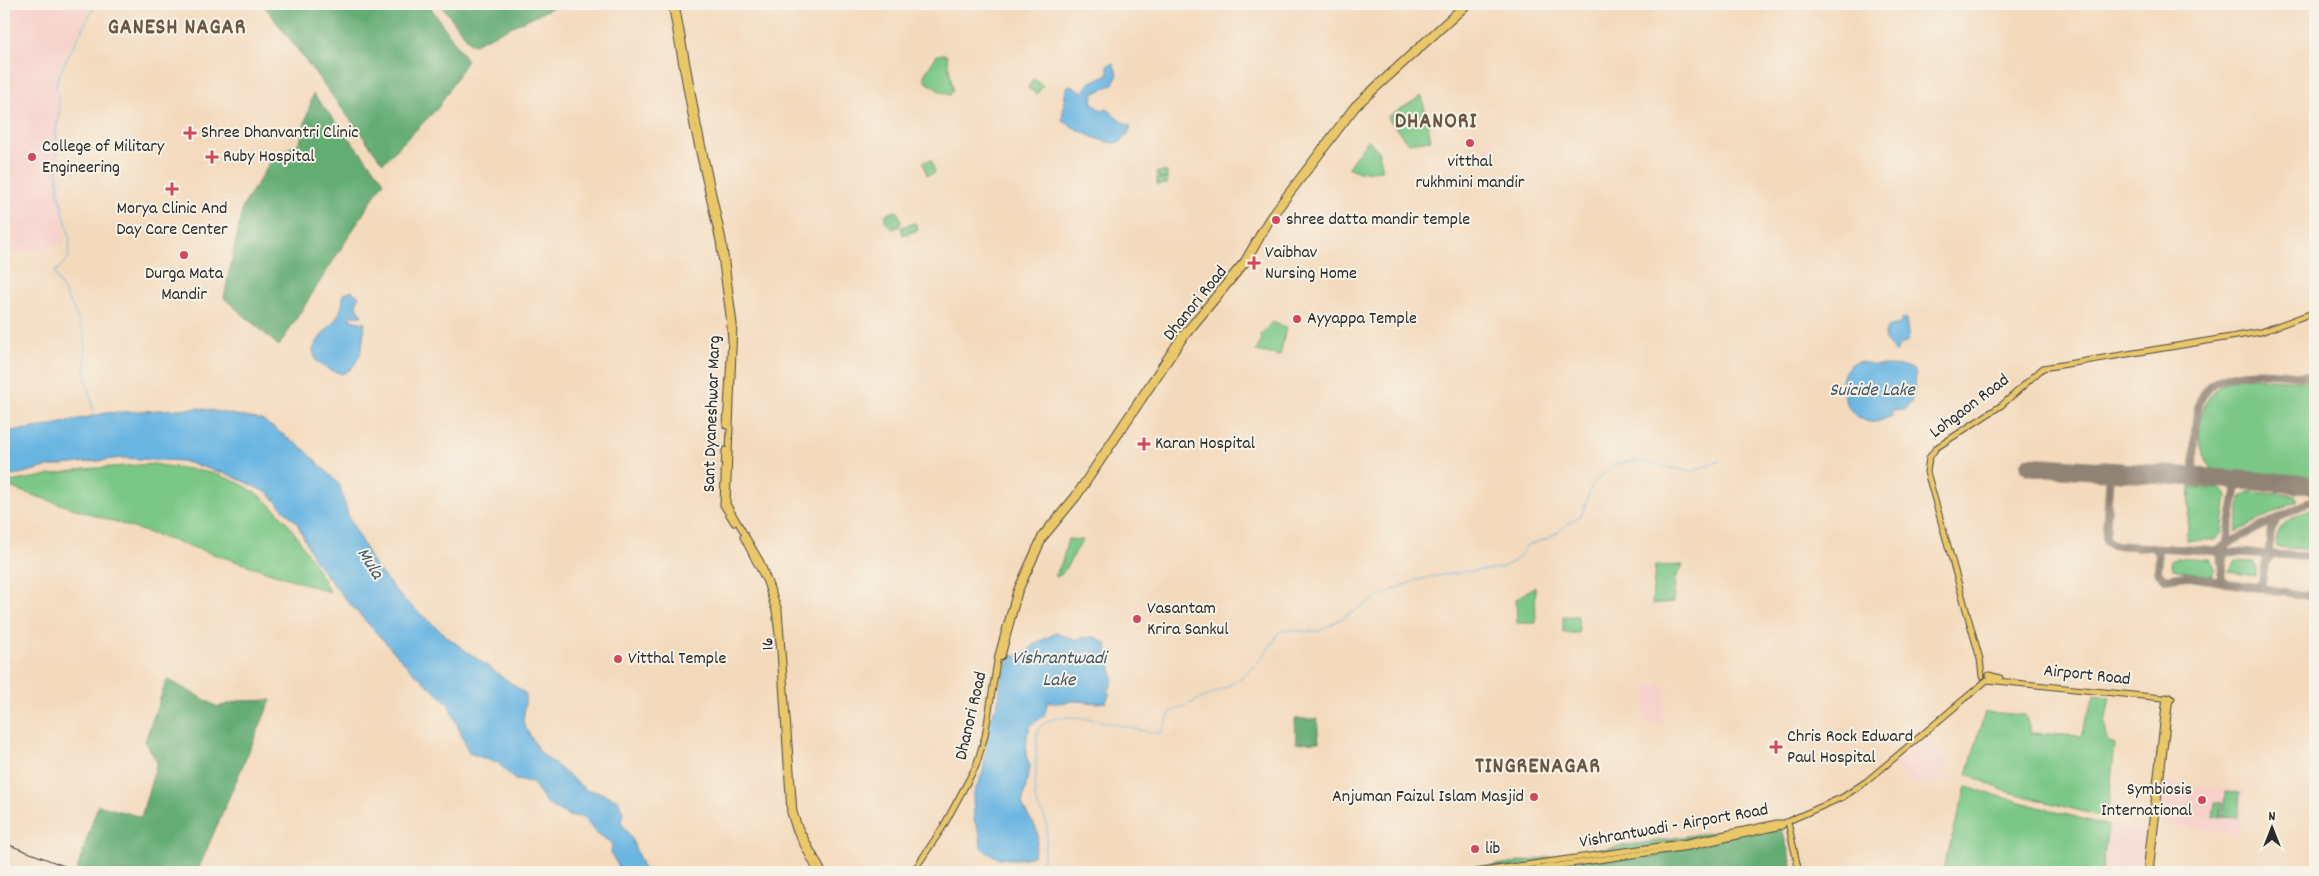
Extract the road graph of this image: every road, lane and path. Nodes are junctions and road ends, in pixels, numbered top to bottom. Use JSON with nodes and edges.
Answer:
{"nodes":[{"id":1,"x":671,"y":4,"type":"edge"},
{"id":2,"x":676,"y":4,"type":"edge"},
{"id":3,"x":1464,"y":4,"type":"edge"},
{"id":4,"x":1470,"y":4,"type":"edge"},
{"id":5,"x":1407,"y":58,"type":"junction"},
{"id":6,"x":718,"y":228,"type":"junction"},
{"id":7,"x":2315,"y":312,"type":"edge"},
{"id":8,"x":725,"y":504,"type":"joint"},
{"id":9,"x":1986,"y":677,"type":"junction"},
{"id":10,"x":2169,"y":698,"type":"junction"},
{"id":11,"x":791,"y":797,"type":"junction"},
{"id":12,"x":1786,"y":822,"type":"junction"},
{"id":13,"x":817,"y":872,"type":"edge"},
{"id":14,"x":823,"y":872,"type":"edge"},
{"id":15,"x":914,"y":872,"type":"edge"},
{"id":16,"x":1475,"y":872,"type":"edge"},
{"id":17,"x":1514,"y":872,"type":"edge"},
{"id":18,"x":1799,"y":872,"type":"edge"},
{"id":19,"x":2146,"y":872,"type":"edge"},
{"id":20,"x":2150,"y":872,"type":"edge"}],
"edges":[{"from":1,"to":6,"type":"main road","name":"Sant Dyaneshwar Marg"},
{"from":2,"to":6,"type":"main road","name":"Sant Dyaneshwar Marg"},
{"from":3,"to":5,"type":"main road","name":"Dhanori Road"},
{"from":4,"to":5,"type":"main road","name":"Dhanori Road"},
{"from":5,"to":15,"type":"main road","name":"Dhanori Road"},
{"from":6,"to":8,"type":"main road","name":"Sant Dyaneshwar Marg"},
{"from":7,"to":9,"type":"main road","name":"Lohgaon Road"},
{"from":8,"to":11,"type":"main road","name":"16"},
{"from":9,"to":10,"type":"main road"},
{"from":9,"to":10,"type":"main road","name":"Airport Road"},
{"from":9,"to":12,"type":"main road"},
{"from":10,"to":19,"type":"main road"},
{"from":10,"to":20,"type":"main road"},
{"from":11,"to":13,"type":"main road"},
{"from":11,"to":14,"type":"main road","name":"16"},
{"from":12,"to":16,"type":"main road","name":"Vishrantwadi - Airport Road"},
{"from":12,"to":17,"type":"main road","name":"Vishrantwadi - Airport Road"},
{"from":12,"to":18,"type":"main road"}]}
